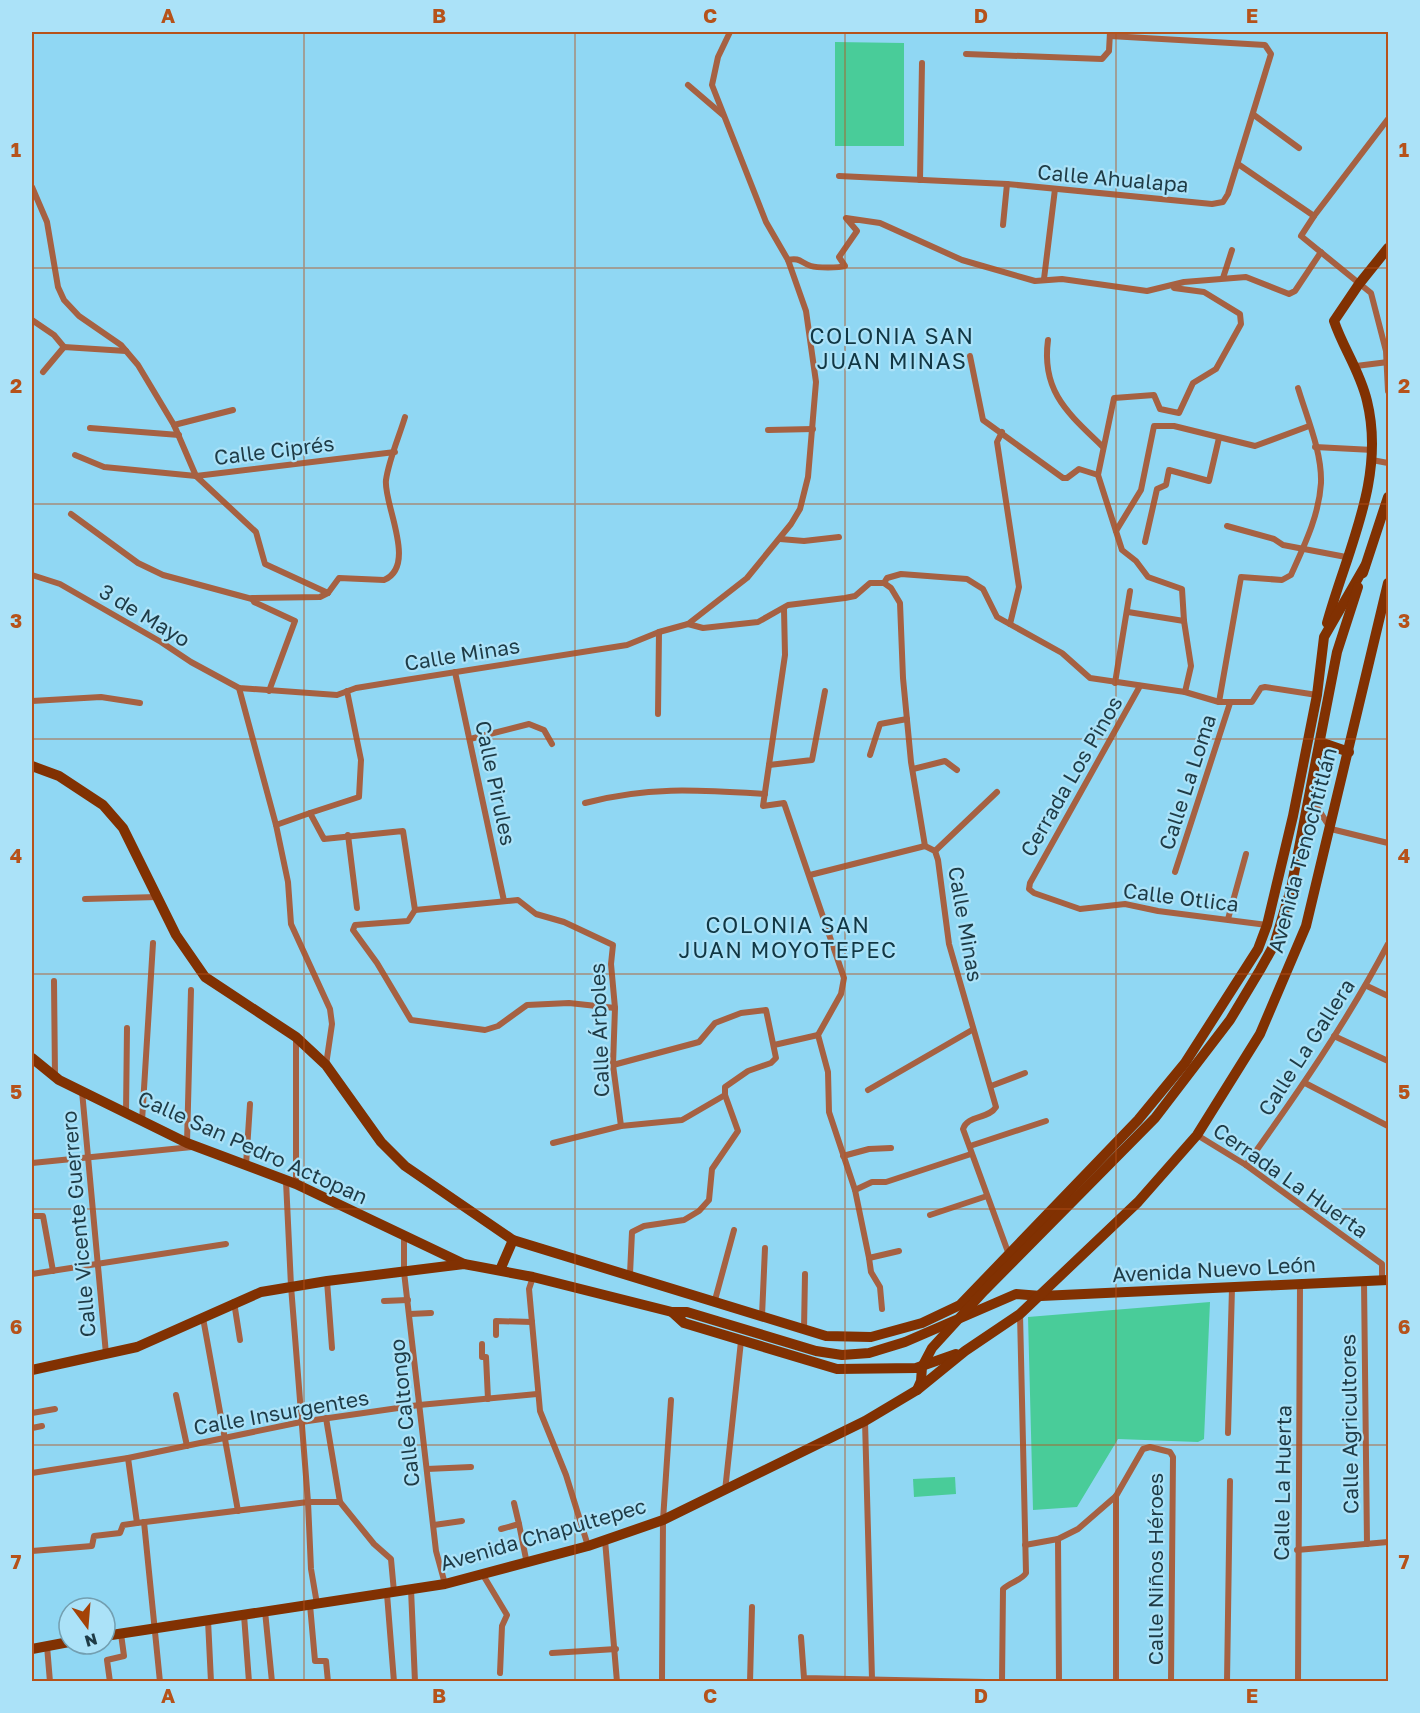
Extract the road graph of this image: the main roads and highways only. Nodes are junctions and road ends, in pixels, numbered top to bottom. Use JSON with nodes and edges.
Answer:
{"nodes":[{"id":1,"x":1389,"y":248,"type":"edge"},
{"id":2,"x":1389,"y":497,"type":"edge"},
{"id":3,"x":1365,"y":566,"type":"junction"},
{"id":4,"x":1389,"y":583,"type":"edge"},
{"id":5,"x":1324,"y":637,"type":"junction"},
{"id":6,"x":1320,"y":742,"type":"junction"},
{"id":7,"x":1349,"y":752,"type":"junction"},
{"id":8,"x":32,"y":766,"type":"edge"},
{"id":9,"x":32,"y":1058,"type":"edge"},
{"id":10,"x":513,"y":1240,"type":"junction"},
{"id":11,"x":464,"y":1264,"type":"junction"},
{"id":12,"x":500,"y":1270,"type":"junction"},
{"id":13,"x":1385,"y":1281,"type":"edge"},
{"id":14,"x":1041,"y":1296,"type":"junction"},
{"id":15,"x":961,"y":1311,"type":"junction"},
{"id":16,"x":672,"y":1312,"type":"junction"},
{"id":17,"x":965,"y":1351,"type":"junction"},
{"id":18,"x":922,"y":1367,"type":"junction"},
{"id":19,"x":32,"y":1370,"type":"edge"},
{"id":20,"x":917,"y":1390,"type":"junction"},
{"id":21,"x":117,"y":1634,"type":"edge"},
{"id":22,"x":57,"y":1644,"type":"edge"},
{"id":23,"x":32,"y":1649,"type":"edge"}],
"edges":[{"from":1,"to":5,"type":"main road"},
{"from":2,"to":3,"type":"main road"},
{"from":3,"to":5,"type":"main road"},
{"from":3,"to":6,"type":"main road"},
{"from":4,"to":7,"type":"main road","name":"Avenida Tenochtitlán"},
{"from":5,"to":15,"type":"main road"},
{"from":6,"to":7,"type":"main road"},
{"from":6,"to":15,"type":"main road"},
{"from":7,"to":14,"type":"main road","name":"Avenida Tenochtitlán"},
{"from":8,"to":10,"type":"main road"},
{"from":9,"to":11,"type":"main road","name":"Calle San Pedro Actopan"},
{"from":10,"to":12,"type":"main road"},
{"from":10,"to":15,"type":"main road"},
{"from":11,"to":12,"type":"main road"},
{"from":11,"to":19,"type":"main road"},
{"from":12,"to":16,"type":"main road"},
{"from":13,"to":14,"type":"main road","name":"Avenida Nuevo León"},
{"from":14,"to":15,"type":"main road","name":"Avenida Nuevo León"},
{"from":14,"to":17,"type":"main road","name":"Avenida Chapultepec"},
{"from":15,"to":16,"type":"main road"},
{"from":15,"to":18,"type":"main road"},
{"from":16,"to":18,"type":"main road"},
{"from":17,"to":18,"type":"main road"},
{"from":17,"to":20,"type":"main road","name":"Avenida Chapultepec"},
{"from":18,"to":20,"type":"main road"},
{"from":20,"to":21,"type":"main road","name":"Avenida Chapultepec"},
{"from":22,"to":23,"type":"main road"}]}
